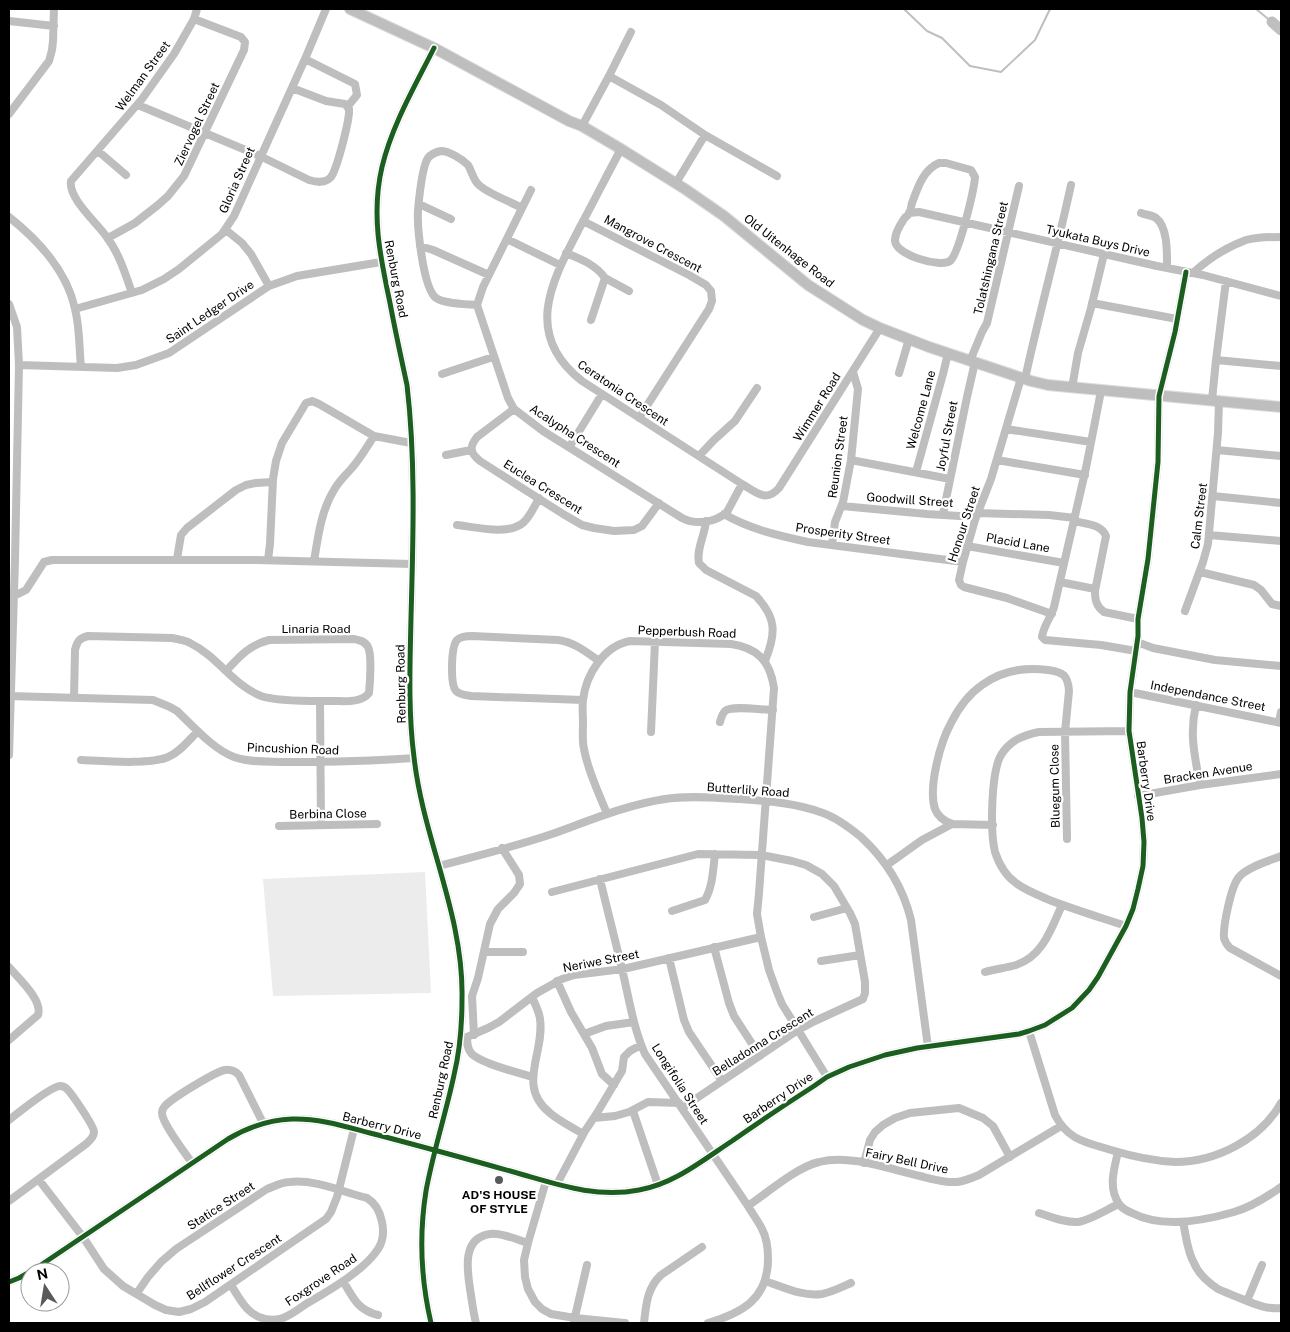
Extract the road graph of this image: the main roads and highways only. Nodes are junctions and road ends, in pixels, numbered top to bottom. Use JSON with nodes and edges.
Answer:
{"nodes":[{"id":1,"x":350,"y":9,"type":"edge"},
{"id":2,"x":1281,"y":407,"type":"edge"}],
"edges":[{"from":1,"to":2,"type":"main road","name":"Old Uitenhage Road"}]}
